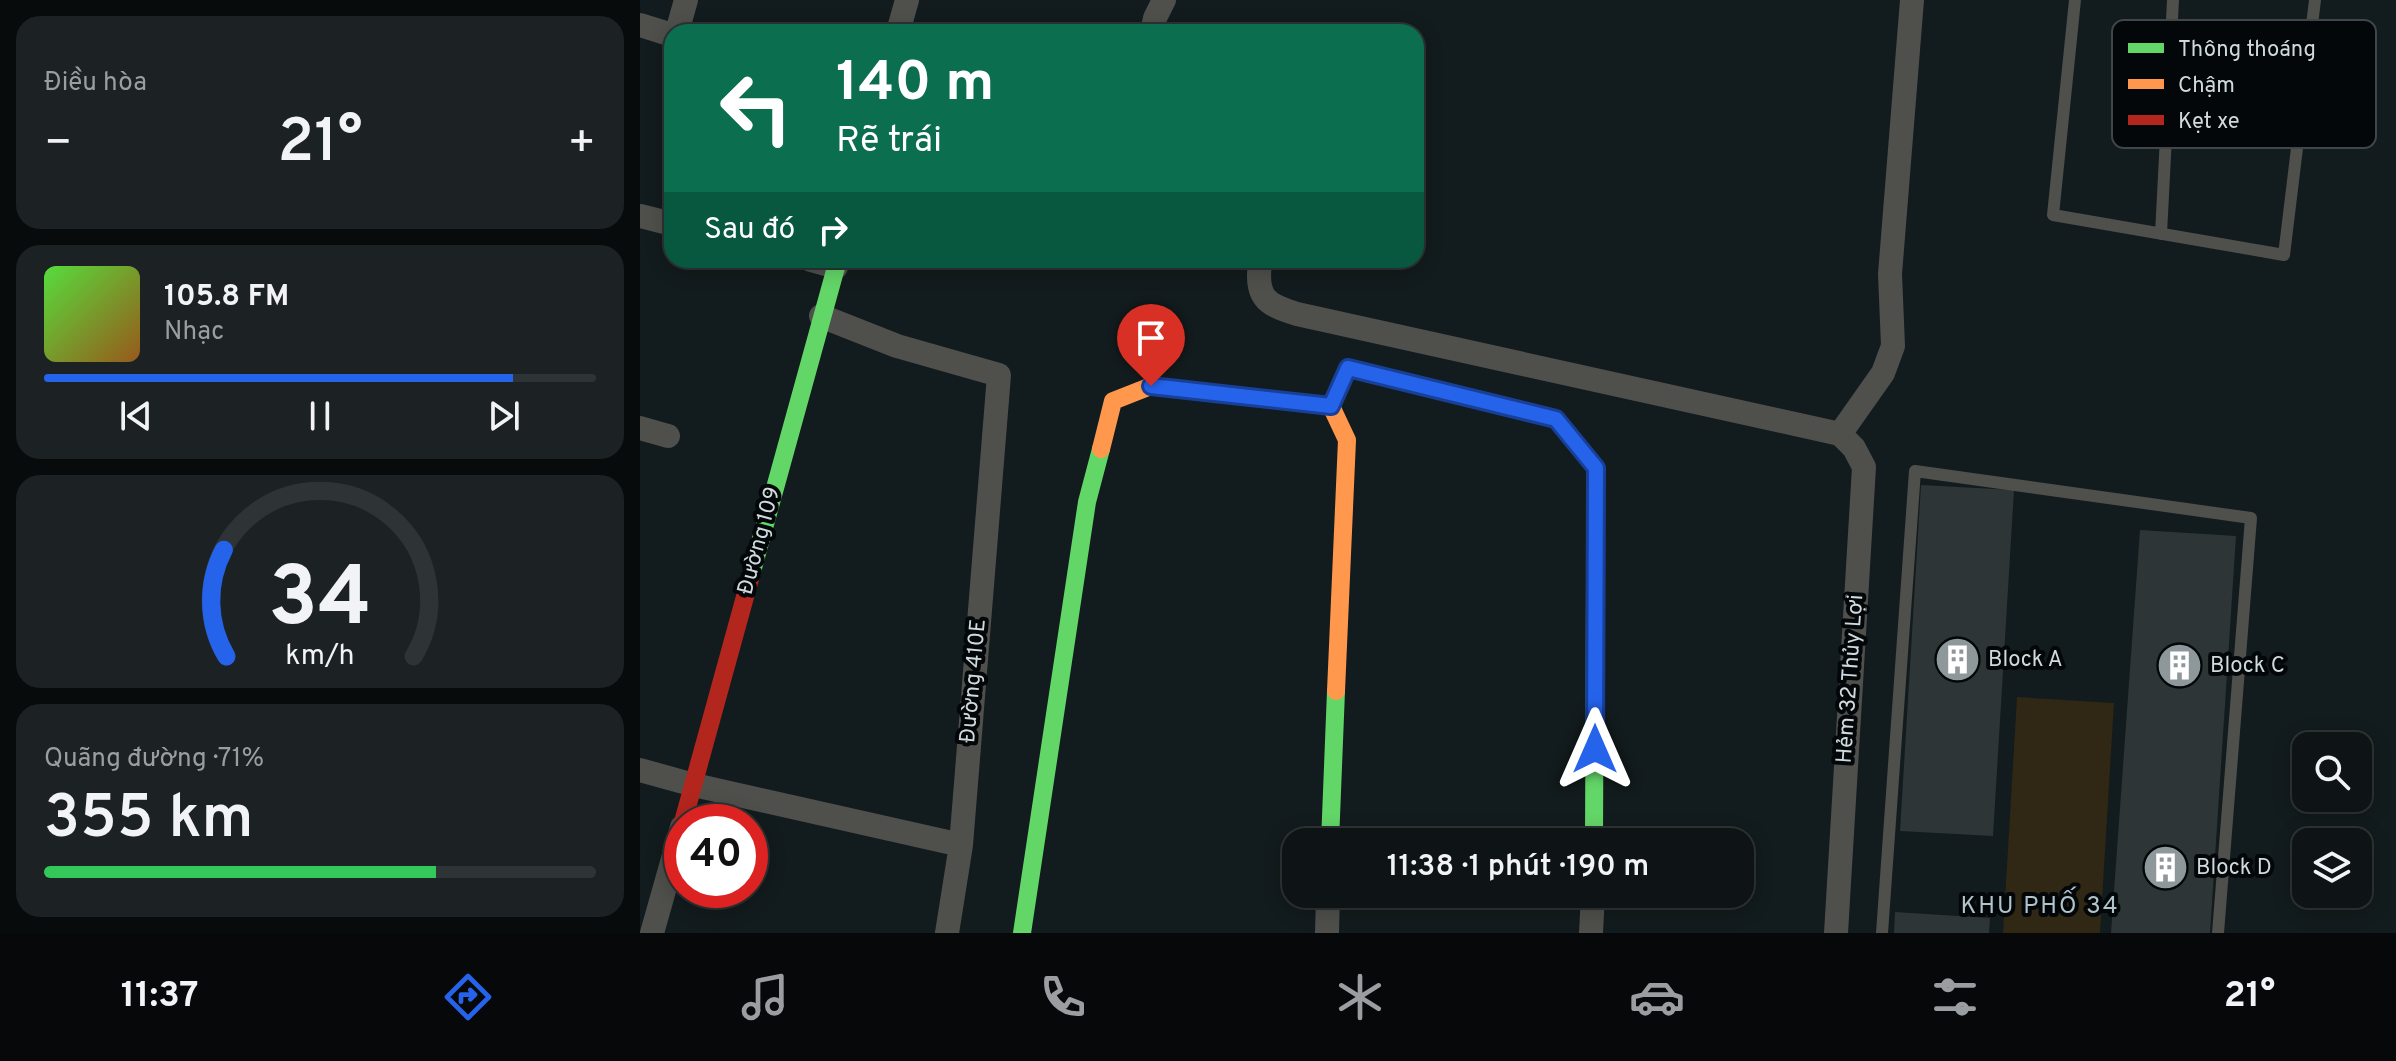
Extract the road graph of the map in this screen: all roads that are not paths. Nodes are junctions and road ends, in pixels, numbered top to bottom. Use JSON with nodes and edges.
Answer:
{"nodes":[{"id":1,"x":686,"y":0,"type":"edge"},
{"id":2,"x":907,"y":0,"type":"edge"},
{"id":3,"x":1164,"y":0,"type":"edge"},
{"id":4,"x":1912,"y":0,"type":"edge"},
{"id":5,"x":2075,"y":0,"type":"edge"},
{"id":6,"x":2173,"y":0,"type":"edge"},
{"id":7,"x":2315,"y":0,"type":"edge"},
{"id":8,"x":2172,"y":20,"type":"edge"},
{"id":9,"x":2313,"y":20,"type":"edge"},
{"id":10,"x":678,"y":24,"type":"edge"},
{"id":11,"x":900,"y":24,"type":"edge"},
{"id":12,"x":1154,"y":24,"type":"edge"},
{"id":13,"x":640,"y":25,"type":"edge"},
{"id":14,"x":664,"y":30,"type":"edge"},
{"id":15,"x":2165,"y":148,"type":"edge"},
{"id":16,"x":2297,"y":148,"type":"edge"},
{"id":17,"x":640,"y":216,"type":"edge"},
{"id":18,"x":664,"y":222,"type":"edge"},
{"id":19,"x":2161,"y":234,"type":"junction"},
{"id":20,"x":835,"y":268,"type":"edge"},
{"id":21,"x":1259,"y":268,"type":"edge"},
{"id":22,"x":821,"y":316,"type":"junction"},
{"id":23,"x":1331,"y":406,"type":"junction"},
{"id":24,"x":640,"y":428,"type":"edge"},
{"id":25,"x":1840,"y":434,"type":"junction"},
{"id":26,"x":668,"y":436,"type":"dead end"},
{"id":27,"x":640,"y":770,"type":"edge"},
{"id":28,"x":694,"y":785,"type":"junction"},
{"id":29,"x":689,"y":804,"type":"edge"},
{"id":30,"x":1331,"y":828,"type":"edge"},
{"id":31,"x":1594,"y":828,"type":"edge"},
{"id":32,"x":961,"y":845,"type":"junction"},
{"id":33,"x":664,"y":891,"type":"edge"},
{"id":34,"x":1328,"y":908,"type":"edge"},
{"id":35,"x":1592,"y":908,"type":"edge"},
{"id":36,"x":652,"y":933,"type":"edge"},
{"id":37,"x":947,"y":933,"type":"edge"},
{"id":38,"x":1022,"y":933,"type":"edge"},
{"id":39,"x":1327,"y":933,"type":"edge"},
{"id":40,"x":1591,"y":933,"type":"edge"},
{"id":41,"x":1836,"y":933,"type":"edge"},
{"id":42,"x":1882,"y":933,"type":"edge"},
{"id":43,"x":2218,"y":933,"type":"edge"}],
"edges":[{"from":1,"to":10,"type":"street"},
{"from":2,"to":11,"type":"street"},
{"from":3,"to":12,"type":"street"},
{"from":4,"to":25,"type":"street"},
{"from":5,"to":19,"type":"lane"},
{"from":6,"to":8,"type":"lane"},
{"from":7,"to":9,"type":"lane"},
{"from":13,"to":14,"type":"street"},
{"from":15,"to":19,"type":"lane"},
{"from":16,"to":19,"type":"lane"},
{"from":17,"to":18,"type":"street"},
{"from":20,"to":22,"type":"street","name":"Đường 109"},
{"from":21,"to":25,"type":"street"},
{"from":22,"to":28,"type":"street","name":"Đường 109"},
{"from":22,"to":32,"type":"street","name":"Đường 410E"},
{"from":23,"to":30,"type":"street"},
{"from":23,"to":31,"type":"street"},
{"from":23,"to":38,"type":"street"},
{"from":24,"to":26,"type":"street"},
{"from":25,"to":41,"type":"street","name":"Hẻm 32 Thủy Lợi"},
{"from":27,"to":28,"type":"street"},
{"from":28,"to":29,"type":"street","name":"Đường 109"},
{"from":28,"to":32,"type":"street"},
{"from":32,"to":37,"type":"street"},
{"from":33,"to":36,"type":"street","name":"Đường 109"},
{"from":34,"to":39,"type":"street"},
{"from":35,"to":40,"type":"street"},
{"from":42,"to":43,"type":"lane"}]}
